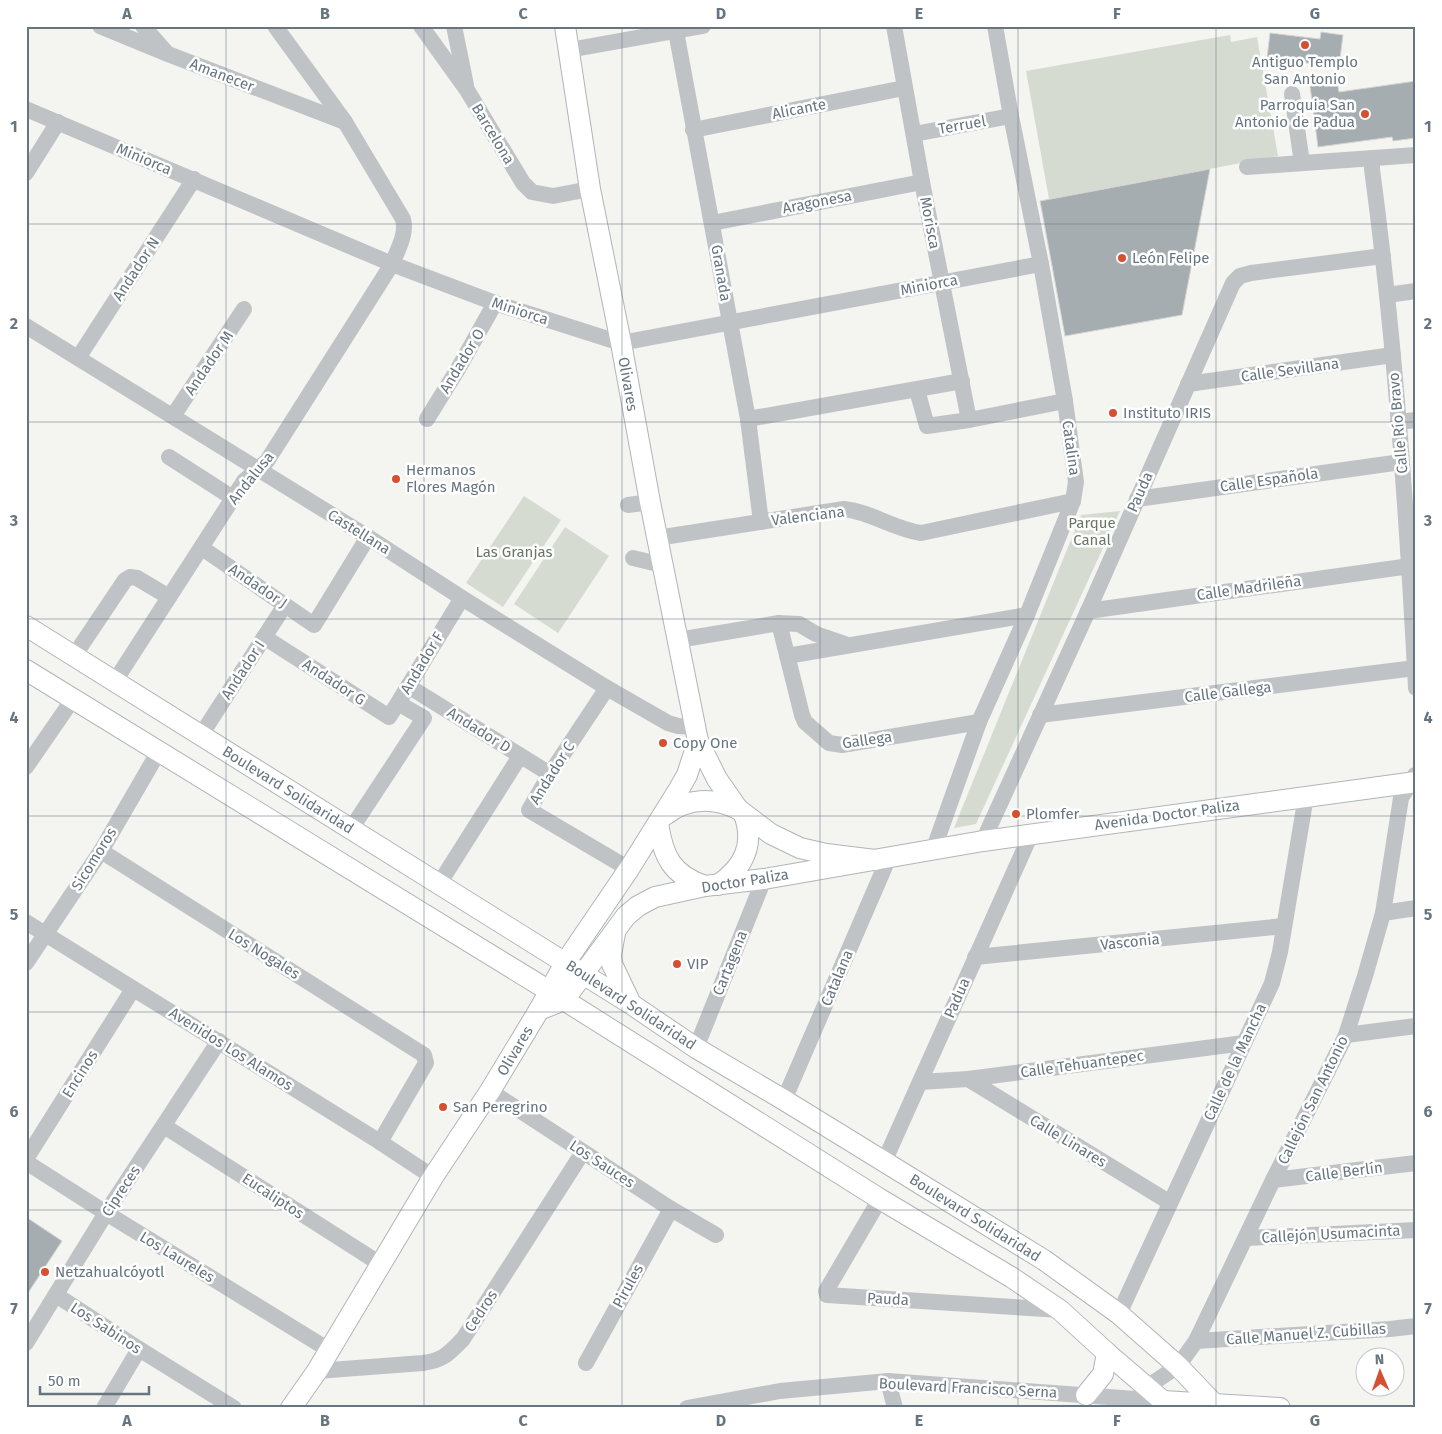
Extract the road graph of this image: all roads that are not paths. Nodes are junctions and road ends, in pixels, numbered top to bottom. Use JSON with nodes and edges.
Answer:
{"nodes":[{"id":1,"x":100,"y":26,"type":"edge"},
{"id":2,"x":144,"y":26,"type":"edge"},
{"id":3,"x":275,"y":26,"type":"edge"},
{"id":4,"x":421,"y":26,"type":"edge"},
{"id":5,"x":454,"y":26,"type":"edge"},
{"id":6,"x":565,"y":26,"type":"edge"},
{"id":7,"x":703,"y":26,"type":"edge"},
{"id":8,"x":894,"y":26,"type":"edge"},
{"id":9,"x":995,"y":26,"type":"edge"},
{"id":10,"x":675,"y":29,"type":"edge"},
{"id":11,"x":569,"y":50,"type":"junction"},
{"id":12,"x":168,"y":54,"type":"junction"},
{"id":13,"x":904,"y":88,"type":"junction"},
{"id":14,"x":467,"y":90,"type":"junction"},
{"id":15,"x":1292,"y":94,"type":"dead end"},
{"id":16,"x":26,"y":109,"type":"edge"},
{"id":17,"x":1011,"y":116,"type":"junction"},
{"id":18,"x":58,"y":122,"type":"junction"},
{"id":19,"x":346,"y":122,"type":"junction"},
{"id":20,"x":693,"y":130,"type":"junction"},
{"id":21,"x":914,"y":134,"type":"junction"},
{"id":22,"x":1416,"y":155,"type":"edge"},
{"id":23,"x":1372,"y":158,"type":"junction"},
{"id":24,"x":1302,"y":163,"type":"junction"},
{"id":25,"x":1247,"y":167,"type":"dead end"},
{"id":26,"x":26,"y":173,"type":"edge"},
{"id":27,"x":194,"y":179,"type":"junction"},
{"id":28,"x":922,"y":182,"type":"junction"},
{"id":29,"x":590,"y":189,"type":"junction"},
{"id":30,"x":712,"y":223,"type":"junction"},
{"id":31,"x":1384,"y":256,"type":"junction"},
{"id":32,"x":392,"y":264,"type":"junction"},
{"id":33,"x":1040,"y":264,"type":"junction"},
{"id":34,"x":942,"y":283,"type":"junction"},
{"id":35,"x":1416,"y":291,"type":"edge"},
{"id":36,"x":1387,"y":295,"type":"junction"},
{"id":37,"x":495,"y":303,"type":"junction"},
{"id":38,"x":244,"y":309,"type":"dead end"},
{"id":39,"x":730,"y":322,"type":"junction"},
{"id":40,"x":26,"y":326,"type":"edge"},
{"id":41,"x":621,"y":343,"type":"junction"},
{"id":42,"x":1393,"y":355,"type":"junction"},
{"id":43,"x":78,"y":358,"type":"junction"},
{"id":44,"x":962,"y":382,"type":"junction"},
{"id":45,"x":1188,"y":384,"type":"junction"},
{"id":46,"x":917,"y":390,"type":"junction"},
{"id":47,"x":1065,"y":401,"type":"junction"},
{"id":48,"x":173,"y":416,"type":"junction"},
{"id":49,"x":427,"y":419,"type":"dead end"},
{"id":50,"x":748,"y":419,"type":"junction"},
{"id":51,"x":969,"y":420,"type":"junction"},
{"id":52,"x":1416,"y":420,"type":"edge"},
{"id":53,"x":1398,"y":422,"type":"junction"},
{"id":54,"x":168,"y":457,"type":"dead end"},
{"id":55,"x":1401,"y":462,"type":"junction"},
{"id":56,"x":259,"y":469,"type":"junction"},
{"id":57,"x":233,"y":498,"type":"junction"},
{"id":58,"x":1137,"y":499,"type":"junction"},
{"id":59,"x":650,"y":502,"type":"junction"},
{"id":60,"x":1073,"y":502,"type":"junction"},
{"id":61,"x":628,"y":505,"type":"dead end"},
{"id":62,"x":761,"y":522,"type":"junction"},
{"id":63,"x":368,"y":537,"type":"junction"},
{"id":64,"x":657,"y":538,"type":"junction"},
{"id":65,"x":202,"y":548,"type":"junction"},
{"id":66,"x":633,"y":558,"type":"dead end"},
{"id":67,"x":1412,"y":559,"type":"edge"},
{"id":68,"x":662,"y":566,"type":"junction"},
{"id":69,"x":168,"y":597,"type":"junction"},
{"id":70,"x":462,"y":598,"type":"junction"},
{"id":71,"x":285,"y":605,"type":"junction"},
{"id":72,"x":1088,"y":611,"type":"junction"},
{"id":73,"x":1026,"y":615,"type":"junction"},
{"id":74,"x":779,"y":623,"type":"junction"},
{"id":75,"x":26,"y":626,"type":"edge"},
{"id":76,"x":264,"y":637,"type":"junction"},
{"id":77,"x":678,"y":640,"type":"junction"},
{"id":78,"x":848,"y":644,"type":"junction"},
{"id":79,"x":74,"y":656,"type":"junction"},
{"id":80,"x":786,"y":656,"type":"junction"},
{"id":81,"x":1415,"y":668,"type":"edge"},
{"id":82,"x":26,"y":670,"type":"edge"},
{"id":83,"x":115,"y":681,"type":"junction"},
{"id":84,"x":408,"y":686,"type":"junction"},
{"id":85,"x":607,"y":688,"type":"junction"},
{"id":86,"x":1416,"y":688,"type":"edge"},
{"id":87,"x":73,"y":699,"type":"junction"},
{"id":88,"x":398,"y":703,"type":"junction"},
{"id":89,"x":1040,"y":715,"type":"junction"},
{"id":90,"x":979,"y":722,"type":"junction"},
{"id":91,"x":696,"y":734,"type":"junction"},
{"id":92,"x":201,"y":735,"type":"junction"},
{"id":93,"x":159,"y":751,"type":"junction"},
{"id":94,"x":520,"y":756,"type":"junction"},
{"id":95,"x":26,"y":767,"type":"edge"},
{"id":96,"x":550,"y":774,"type":"junction"},
{"id":97,"x":1414,"y":780,"type":"edge"},
{"id":98,"x":1306,"y":796,"type":"junction"},
{"id":99,"x":741,"y":811,"type":"junction"},
{"id":100,"x":661,"y":819,"type":"junction"},
{"id":101,"x":351,"y":829,"type":"junction"},
{"id":102,"x":1031,"y":834,"type":"junction"},
{"id":103,"x":983,"y":841,"type":"junction"},
{"id":104,"x":934,"y":848,"type":"junction"},
{"id":105,"x":101,"y":851,"type":"junction"},
{"id":106,"x":882,"y":858,"type":"junction"},
{"id":107,"x":629,"y":869,"type":"junction"},
{"id":108,"x":764,"y":879,"type":"junction"},
{"id":109,"x":439,"y":884,"type":"junction"},
{"id":110,"x":711,"y":886,"type":"junction"},
{"id":111,"x":1416,"y":908,"type":"edge"},
{"id":112,"x":1383,"y":913,"type":"junction"},
{"id":113,"x":26,"y":922,"type":"edge"},
{"id":114,"x":1284,"y":926,"type":"junction"},
{"id":115,"x":615,"y":931,"type":"junction"},
{"id":116,"x":45,"y":934,"type":"junction"},
{"id":117,"x":975,"y":957,"type":"junction"},
{"id":118,"x":565,"y":963,"type":"junction"},
{"id":119,"x":26,"y":964,"type":"edge"},
{"id":120,"x":583,"y":975,"type":"junction"},
{"id":121,"x":133,"y":989,"type":"junction"},
{"id":122,"x":556,"y":995,"type":"junction"},
{"id":123,"x":631,"y":1004,"type":"junction"},
{"id":124,"x":1416,"y":1026,"type":"edge"},
{"id":125,"x":1346,"y":1036,"type":"junction"},
{"id":126,"x":219,"y":1041,"type":"junction"},
{"id":127,"x":1244,"y":1043,"type":"junction"},
{"id":128,"x":696,"y":1048,"type":"junction"},
{"id":129,"x":968,"y":1080,"type":"junction"},
{"id":130,"x":920,"y":1082,"type":"junction"},
{"id":131,"x":490,"y":1091,"type":"junction"},
{"id":132,"x":784,"y":1100,"type":"junction"},
{"id":133,"x":164,"y":1126,"type":"junction"},
{"id":134,"x":380,"y":1142,"type":"junction"},
{"id":135,"x":583,"y":1152,"type":"junction"},
{"id":136,"x":26,"y":1160,"type":"edge"},
{"id":137,"x":884,"y":1162,"type":"junction"},
{"id":138,"x":1416,"y":1163,"type":"edge"},
{"id":139,"x":433,"y":1177,"type":"junction"},
{"id":140,"x":1273,"y":1180,"type":"junction"},
{"id":141,"x":880,"y":1200,"type":"junction"},
{"id":142,"x":1169,"y":1202,"type":"junction"},
{"id":143,"x":671,"y":1209,"type":"junction"},
{"id":144,"x":106,"y":1214,"type":"junction"},
{"id":145,"x":1416,"y":1230,"type":"edge"},
{"id":146,"x":716,"y":1235,"type":"dead end"},
{"id":147,"x":1247,"y":1238,"type":"junction"},
{"id":148,"x":382,"y":1265,"type":"junction"},
{"id":149,"x":56,"y":1296,"type":"junction"},
{"id":150,"x":1060,"y":1310,"type":"junction"},
{"id":151,"x":1119,"y":1314,"type":"junction"},
{"id":152,"x":1416,"y":1326,"type":"edge"},
{"id":153,"x":1196,"y":1342,"type":"junction"},
{"id":154,"x":26,"y":1343,"type":"edge"},
{"id":155,"x":139,"y":1350,"type":"junction"},
{"id":156,"x":329,"y":1350,"type":"junction"},
{"id":157,"x":1107,"y":1354,"type":"junction"},
{"id":158,"x":586,"y":1363,"type":"dead end"},
{"id":159,"x":1178,"y":1366,"type":"junction"},
{"id":160,"x":317,"y":1372,"type":"junction"},
{"id":161,"x":888,"y":1381,"type":"junction"},
{"id":162,"x":1147,"y":1387,"type":"junction"},
{"id":163,"x":1086,"y":1395,"type":"junction"},
{"id":164,"x":1166,"y":1404,"type":"edge"},
{"id":165,"x":1216,"y":1406,"type":"edge"},
{"id":166,"x":104,"y":1408,"type":"edge"},
{"id":167,"x":234,"y":1408,"type":"edge"},
{"id":168,"x":291,"y":1408,"type":"edge"},
{"id":169,"x":687,"y":1408,"type":"edge"},
{"id":170,"x":895,"y":1408,"type":"edge"},
{"id":171,"x":1280,"y":1408,"type":"edge"}],
"edges":[{"from":1,"to":12,"type":"street","name":"Amanecer"},
{"from":2,"to":12,"type":"street"},
{"from":3,"to":19,"type":"street"},
{"from":4,"to":14,"type":"street","name":"Barcelona"},
{"from":5,"to":14,"type":"street"},
{"from":6,"to":11,"type":"main road","name":"Olivares"},
{"from":7,"to":10,"type":"street"},
{"from":8,"to":13,"type":"street","name":"Morisca"},
{"from":9,"to":17,"type":"street","name":"Catalina"},
{"from":10,"to":11,"type":"street"},
{"from":10,"to":20,"type":"street","name":"Granada"},
{"from":11,"to":29,"type":"main road","name":"Olivares"},
{"from":12,"to":19,"type":"street","name":"Amanecer"},
{"from":13,"to":20,"type":"street","name":"Alicante"},
{"from":13,"to":21,"type":"street","name":"Morisca"},
{"from":14,"to":29,"type":"street","name":"Barcelona"},
{"from":15,"to":24,"type":"street"},
{"from":16,"to":18,"type":"street","name":"Miniorca"},
{"from":17,"to":21,"type":"street","name":"Terruel"},
{"from":17,"to":33,"type":"street","name":"Catalina"},
{"from":18,"to":26,"type":"street"},
{"from":18,"to":27,"type":"street","name":"Miniorca"},
{"from":19,"to":32,"type":"street","name":"Andalusa"},
{"from":20,"to":30,"type":"street","name":"Granada"},
{"from":21,"to":28,"type":"street","name":"Morisca"},
{"from":22,"to":23,"type":"street"},
{"from":23,"to":24,"type":"street"},
{"from":23,"to":31,"type":"street","name":"Calle Río Bravo"},
{"from":24,"to":25,"type":"street"},
{"from":27,"to":32,"type":"street","name":"Miniorca"},
{"from":27,"to":43,"type":"street","name":"Andador N"},
{"from":28,"to":30,"type":"street","name":"Aragonesa"},
{"from":28,"to":34,"type":"street","name":"Morisca"},
{"from":29,"to":41,"type":"main road","name":"Olivares"},
{"from":30,"to":39,"type":"street","name":"Granada"},
{"from":31,"to":36,"type":"street","name":"Calle Río Bravo"},
{"from":31,"to":45,"type":"street","name":"Pauda"},
{"from":32,"to":37,"type":"street","name":"Miniorca"},
{"from":32,"to":56,"type":"street","name":"Andalusa"},
{"from":33,"to":34,"type":"street","name":"Miniorca"},
{"from":33,"to":47,"type":"street","name":"Catalina"},
{"from":34,"to":39,"type":"street","name":"Miniorca"},
{"from":34,"to":44,"type":"street","name":"Morisca"},
{"from":35,"to":36,"type":"street"},
{"from":36,"to":42,"type":"street","name":"Calle Río Bravo"},
{"from":37,"to":41,"type":"street","name":"Miniorca"},
{"from":37,"to":49,"type":"street","name":"Andador O"},
{"from":38,"to":48,"type":"street","name":"Andador M"},
{"from":39,"to":41,"type":"street","name":"Miniorca"},
{"from":39,"to":50,"type":"street","name":"Granada"},
{"from":40,"to":43,"type":"street","name":"Castellana"},
{"from":41,"to":59,"type":"main road","name":"Olivares"},
{"from":42,"to":45,"type":"street","name":"Calle Sevillana"},
{"from":42,"to":53,"type":"street","name":"Calle Río Bravo"},
{"from":43,"to":48,"type":"street","name":"Castellana"},
{"from":44,"to":46,"type":"street"},
{"from":44,"to":51,"type":"street","name":"Morisca"},
{"from":45,"to":58,"type":"street","name":"Pauda"},
{"from":46,"to":50,"type":"street"},
{"from":46,"to":51,"type":"street"},
{"from":47,"to":51,"type":"street"},
{"from":47,"to":60,"type":"street","name":"Catalina"},
{"from":48,"to":56,"type":"street","name":"Castellana"},
{"from":50,"to":62,"type":"street","name":"Granada"},
{"from":52,"to":53,"type":"street"},
{"from":53,"to":55,"type":"street","name":"Calle Río Bravo"},
{"from":54,"to":57,"type":"street"},
{"from":55,"to":58,"type":"street","name":"Calle Española"},
{"from":55,"to":67,"type":"street","name":"Calle Río Bravo"},
{"from":56,"to":57,"type":"street","name":"Andalusa"},
{"from":56,"to":63,"type":"street","name":"Castellana"},
{"from":57,"to":65,"type":"street","name":"Andalusa"},
{"from":58,"to":72,"type":"street","name":"Pauda"},
{"from":59,"to":61,"type":"street"},
{"from":59,"to":64,"type":"main road","name":"Olivares"},
{"from":60,"to":62,"type":"street","name":"Valenciana"},
{"from":60,"to":73,"type":"street","name":"Catalina"},
{"from":62,"to":64,"type":"street","name":"Valenciana"},
{"from":63,"to":70,"type":"street","name":"Castellana"},
{"from":63,"to":71,"type":"street","name":"Andador J"},
{"from":64,"to":68,"type":"main road","name":"Olivares"},
{"from":65,"to":69,"type":"street","name":"Andalusa"},
{"from":65,"to":71,"type":"street","name":"Andador J"},
{"from":66,"to":68,"type":"street"},
{"from":67,"to":72,"type":"street","name":"Calle Madrileña"},
{"from":67,"to":81,"type":"street","name":"Calle Río Bravo"},
{"from":68,"to":77,"type":"main road","name":"Olivares"},
{"from":69,"to":79,"type":"street"},
{"from":69,"to":83,"type":"street","name":"Andalusa"},
{"from":70,"to":84,"type":"street","name":"Andador F"},
{"from":70,"to":85,"type":"street","name":"Castellana"},
{"from":71,"to":76,"type":"street","name":"Andador I"},
{"from":72,"to":89,"type":"street","name":"Pauda"},
{"from":73,"to":78,"type":"street"},
{"from":73,"to":90,"type":"street","name":"Catalina"},
{"from":74,"to":77,"type":"street"},
{"from":74,"to":78,"type":"street"},
{"from":74,"to":80,"type":"street","name":"Gallega"},
{"from":75,"to":79,"type":"main road","name":"Boulevard Solidaridad"},
{"from":76,"to":88,"type":"street","name":"Andador G"},
{"from":76,"to":92,"type":"street","name":"Andador I"},
{"from":77,"to":91,"type":"main road","name":"Olivares"},
{"from":78,"to":80,"type":"street"},
{"from":79,"to":83,"type":"main road","name":"Boulevard Solidaridad"},
{"from":80,"to":90,"type":"street","name":"Gallega"},
{"from":81,"to":86,"type":"street","name":"Calle Río Bravo"},
{"from":81,"to":89,"type":"street","name":"Calle Gallega"},
{"from":82,"to":87,"type":"main road","name":"Boulevard Solidaridad"},
{"from":83,"to":92,"type":"main road","name":"Boulevard Solidaridad"},
{"from":84,"to":88,"type":"street","name":"Andador F"},
{"from":84,"to":94,"type":"street","name":"Andador D"},
{"from":85,"to":91,"type":"street","name":"Castellana"},
{"from":85,"to":96,"type":"street","name":"Andador C"},
{"from":87,"to":93,"type":"main road","name":"Boulevard Solidaridad"},
{"from":87,"to":95,"type":"street"},
{"from":88,"to":101,"type":"street","name":"Andador F"},
{"from":89,"to":103,"type":"street","name":"Pauda"},
{"from":90,"to":104,"type":"street","name":"Catalina"},
{"from":91,"to":99,"type":"main road","name":"Olivares"},
{"from":91,"to":100,"type":"main road","name":"Olivares"},
{"from":92,"to":101,"type":"main road","name":"Boulevard Solidaridad"},
{"from":93,"to":105,"type":"street","name":"Sicomoros"},
{"from":93,"to":122,"type":"main road","name":"Boulevard Solidaridad"},
{"from":94,"to":96,"type":"street","name":"Andador D"},
{"from":94,"to":109,"type":"street"},
{"from":96,"to":107,"type":"street","name":"Andador C"},
{"from":97,"to":98,"type":"main road","name":"Avenida Doctor Paliza"},
{"from":97,"to":112,"type":"street","name":"Callejón San Antonio"},
{"from":98,"to":102,"type":"main road","name":"Avenida Doctor Paliza"},
{"from":98,"to":114,"type":"street","name":"Calle de la Mancha"},
{"from":99,"to":100,"type":"main road"},
{"from":99,"to":106,"type":"main road","name":"Olivares"},
{"from":99,"to":110,"type":"main road"},
{"from":100,"to":107,"type":"main road","name":"Olivares"},
{"from":100,"to":110,"type":"main road"},
{"from":101,"to":109,"type":"main road","name":"Boulevard Solidaridad"},
{"from":102,"to":103,"type":"main road","name":"Avenida Doctor Paliza"},
{"from":102,"to":117,"type":"street","name":"Padua"},
{"from":103,"to":104,"type":"main road","name":"Avenida Doctor Paliza"},
{"from":104,"to":106,"type":"main road","name":"Avenida Doctor Paliza"},
{"from":105,"to":116,"type":"street","name":"Sicomoros"},
{"from":105,"to":134,"type":"street","name":"Los Nogales"},
{"from":106,"to":108,"type":"main road","name":"Doctor Paliza"},
{"from":106,"to":132,"type":"street","name":"Catalana"},
{"from":107,"to":118,"type":"main road","name":"Olivares"},
{"from":108,"to":110,"type":"main road","name":"Doctor Paliza"},
{"from":108,"to":128,"type":"street","name":"Cartagena"},
{"from":109,"to":118,"type":"main road","name":"Boulevard Solidaridad"},
{"from":110,"to":115,"type":"main road","name":"Doctor Paliza"},
{"from":111,"to":112,"type":"street"},
{"from":112,"to":125,"type":"street","name":"Callejón San Antonio"},
{"from":113,"to":116,"type":"street","name":"Avenidos Los Alamos"},
{"from":114,"to":117,"type":"street","name":"Vasconia"},
{"from":114,"to":127,"type":"street","name":"Calle de la Mancha"},
{"from":115,"to":120,"type":"main road","name":"Doctor Paliza"},
{"from":115,"to":123,"type":"main road"},
{"from":116,"to":119,"type":"street","name":"Sicomoros"},
{"from":116,"to":121,"type":"street","name":"Avenidos Los Alamos"},
{"from":117,"to":130,"type":"street","name":"Padua"},
{"from":118,"to":120,"type":"main road","name":"Boulevard Solidaridad"},
{"from":118,"to":122,"type":"main road","name":"Olivares"},
{"from":120,"to":122,"type":"main road","name":"Doctor Paliza"},
{"from":120,"to":123,"type":"main road","name":"Boulevard Solidaridad"},
{"from":121,"to":126,"type":"street","name":"Avenidos Los Alamos"},
{"from":121,"to":136,"type":"street","name":"Encinos"},
{"from":122,"to":131,"type":"main road","name":"Olivares"},
{"from":122,"to":141,"type":"main road","name":"Boulevard Solidaridad"},
{"from":123,"to":128,"type":"main road","name":"Boulevard Solidaridad"},
{"from":124,"to":125,"type":"street"},
{"from":125,"to":140,"type":"street","name":"Callejón San Antonio"},
{"from":126,"to":133,"type":"street","name":"Cipreces"},
{"from":126,"to":134,"type":"street","name":"Avenidos Los Alamos"},
{"from":127,"to":129,"type":"street","name":"Calle Tehuantepec"},
{"from":127,"to":142,"type":"street","name":"Calle de la Mancha"},
{"from":128,"to":132,"type":"main road","name":"Boulevard Solidaridad"},
{"from":129,"to":130,"type":"street","name":"Calle Tehuantepec"},
{"from":129,"to":142,"type":"street","name":"Calle Linares"},
{"from":130,"to":137,"type":"street","name":"Padua"},
{"from":131,"to":135,"type":"street","name":"Los Sauces"},
{"from":131,"to":139,"type":"main road","name":"Olivares"},
{"from":132,"to":137,"type":"main road","name":"Boulevard Solidaridad"},
{"from":133,"to":144,"type":"street","name":"Cipreces"},
{"from":133,"to":148,"type":"street","name":"Eucaliptos"},
{"from":134,"to":139,"type":"street","name":"Avenidos Los Alamos"},
{"from":135,"to":143,"type":"street","name":"Los Sauces"},
{"from":135,"to":160,"type":"street","name":"Cedros"},
{"from":136,"to":144,"type":"street","name":"Los Laureles"},
{"from":137,"to":151,"type":"main road","name":"Boulevard Solidaridad"},
{"from":138,"to":140,"type":"street","name":"Calle Berlín"},
{"from":139,"to":148,"type":"main road","name":"Olivares"},
{"from":140,"to":147,"type":"street","name":"Callejón San Antonio"},
{"from":141,"to":150,"type":"main road","name":"Boulevard Solidaridad"},
{"from":141,"to":150,"type":"street","name":"Pauda"},
{"from":142,"to":151,"type":"street","name":"Calle de la Mancha"},
{"from":143,"to":146,"type":"street","name":"Los Sauces"},
{"from":143,"to":158,"type":"street","name":"Pirules"},
{"from":144,"to":149,"type":"street","name":"Cipreces"},
{"from":144,"to":156,"type":"street","name":"Los Laureles"},
{"from":145,"to":147,"type":"street","name":"Callejón Usumacinta"},
{"from":147,"to":153,"type":"street","name":"Callejón San Antonio"},
{"from":148,"to":156,"type":"main road","name":"Olivares"},
{"from":149,"to":154,"type":"street","name":"Cipreces"},
{"from":149,"to":155,"type":"street","name":"Los Sabinos"},
{"from":150,"to":157,"type":"main road","name":"Boulevard Solidaridad"},
{"from":151,"to":159,"type":"main road","name":"Boulevard Solidaridad"},
{"from":152,"to":153,"type":"street","name":"Calle Manuel Z. Cubillas"},
{"from":153,"to":159,"type":"street","name":"Callejón San Antonio"},
{"from":155,"to":166,"type":"street"},
{"from":155,"to":167,"type":"street","name":"Los Sabinos"},
{"from":156,"to":160,"type":"main road","name":"Olivares"},
{"from":157,"to":162,"type":"main road","name":"Boulevard Solidaridad"},
{"from":157,"to":163,"type":"main road"},
{"from":159,"to":162,"type":"street","name":"Callejón San Antonio"},
{"from":159,"to":165,"type":"main road","name":"Boulevard Solidaridad"},
{"from":160,"to":168,"type":"main road","name":"Olivares"},
{"from":161,"to":163,"type":"street","name":"Boulevard Francisco Serna"},
{"from":161,"to":169,"type":"street","name":"Boulevard Francisco Serna"},
{"from":161,"to":170,"type":"street"},
{"from":162,"to":164,"type":"main road","name":"Boulevard Solidaridad"},
{"from":163,"to":164,"type":"street","name":"Boulevard Francisco Serna"},
{"from":164,"to":165,"type":"main road","name":"Boulevard Francisco Serna"},
{"from":165,"to":171,"type":"main road","name":"Boulevard Francisco Serna"}]}
